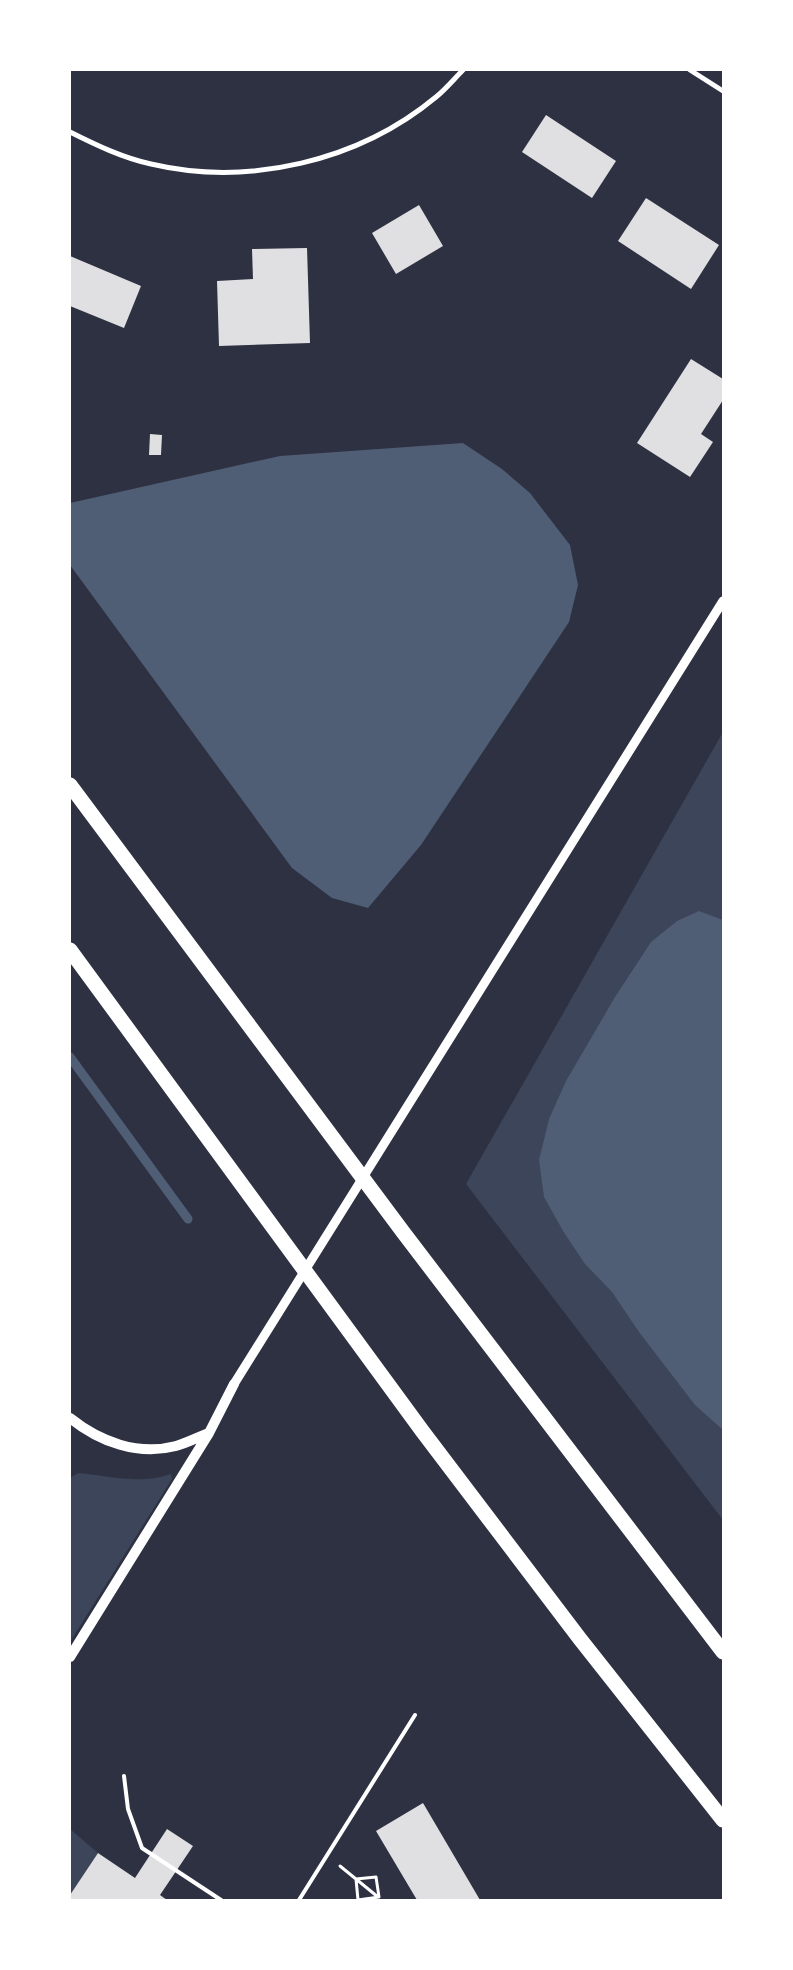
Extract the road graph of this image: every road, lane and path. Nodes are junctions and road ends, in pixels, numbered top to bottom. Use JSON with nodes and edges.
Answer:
{"nodes":[{"id":1,"x":463,"y":70,"type":"edge"},
{"id":2,"x":690,"y":70,"type":"edge"},
{"id":3,"x":723,"y":91,"type":"edge"},
{"id":4,"x":70,"y":132,"type":"edge"},
{"id":5,"x":723,"y":601,"type":"edge"},
{"id":6,"x":70,"y":785,"type":"edge"},
{"id":7,"x":70,"y":950,"type":"edge"},
{"id":8,"x":234,"y":1384,"type":"joint"},
{"id":9,"x":70,"y":1418,"type":"edge"},
{"id":10,"x":209,"y":1434,"type":"junction"},
{"id":11,"x":723,"y":1652,"type":"edge"},
{"id":12,"x":70,"y":1657,"type":"edge"},
{"id":13,"x":415,"y":1715,"type":"dead end"},
{"id":14,"x":124,"y":1776,"type":"dead end"},
{"id":15,"x":723,"y":1820,"type":"edge"},
{"id":16,"x":326,"y":1856,"type":"junction"},
{"id":17,"x":356,"y":1879,"type":"junction"},
{"id":18,"x":379,"y":1897,"type":"junction"},
{"id":19,"x":221,"y":1900,"type":"edge"},
{"id":20,"x":298,"y":1900,"type":"edge"}],
"edges":[{"from":1,"to":4,"type":"street"},
{"from":2,"to":3,"type":"street"},
{"from":5,"to":8,"type":"street"},
{"from":6,"to":11,"type":"highway"},
{"from":7,"to":15,"type":"highway"},
{"from":8,"to":10,"type":"main road"},
{"from":9,"to":10,"type":"main road"},
{"from":10,"to":12,"type":"main road"},
{"from":13,"to":16,"type":"lane"},
{"from":14,"to":19,"type":"lane"},
{"from":16,"to":17,"type":"path"},
{"from":16,"to":20,"type":"lane"},
{"from":17,"to":18,"type":"path"},
{"from":17,"to":18,"type":"path"},
{"from":17,"to":18,"type":"path"}]}
